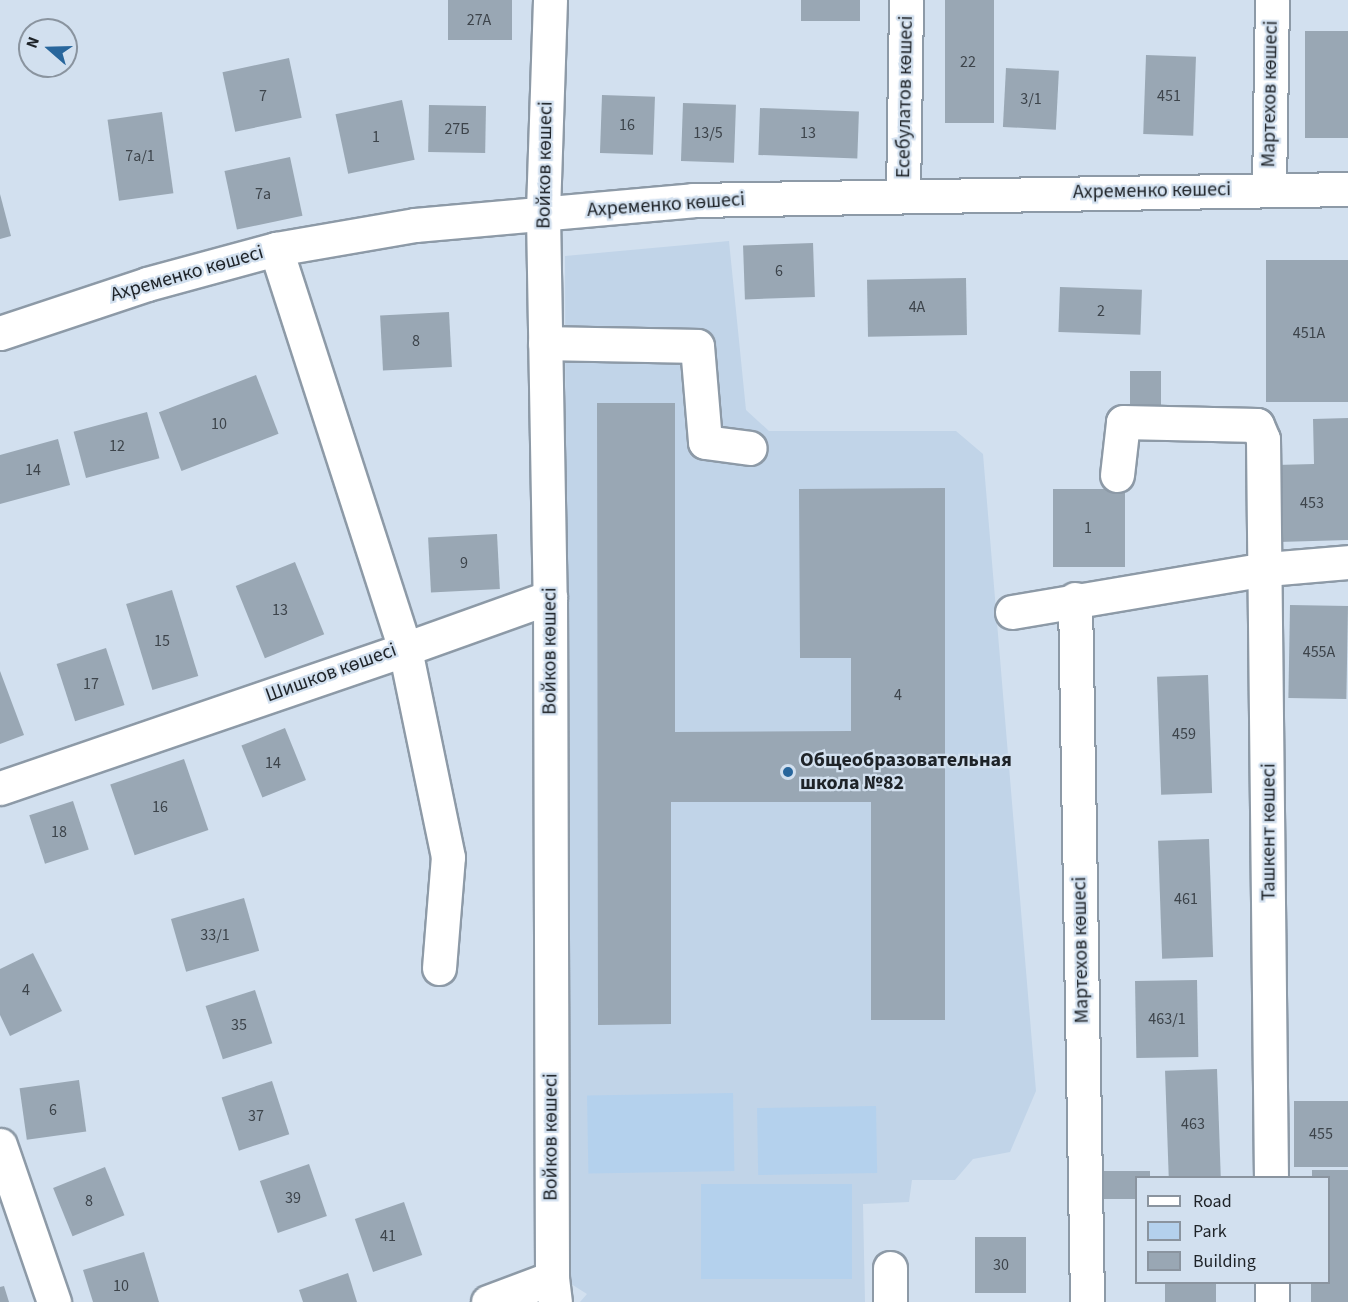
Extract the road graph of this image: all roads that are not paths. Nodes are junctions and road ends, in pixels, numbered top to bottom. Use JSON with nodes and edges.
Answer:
{"nodes":[{"id":1,"x":550,"y":0,"type":"edge"},
{"id":2,"x":906,"y":0,"type":"edge"},
{"id":3,"x":1272,"y":0,"type":"edge"},
{"id":4,"x":1269,"y":189,"type":"junction"},
{"id":5,"x":1348,"y":189,"type":"edge"},
{"id":6,"x":903,"y":195,"type":"junction"},
{"id":7,"x":543,"y":214,"type":"junction"},
{"id":8,"x":276,"y":249,"type":"junction"},
{"id":9,"x":0,"y":333,"type":"edge"},
{"id":10,"x":545,"y":343,"type":"junction"},
{"id":11,"x":750,"y":448,"type":"dead end"},
{"id":12,"x":1117,"y":474,"type":"dead end"},
{"id":13,"x":1348,"y":562,"type":"edge"},
{"id":14,"x":1267,"y":569,"type":"junction"},
{"id":15,"x":550,"y":597,"type":"junction"},
{"id":16,"x":1076,"y":599,"type":"junction"},
{"id":17,"x":1012,"y":612,"type":"dead end"},
{"id":18,"x":405,"y":649,"type":"junction"},
{"id":19,"x":0,"y":788,"type":"edge"},
{"id":20,"x":440,"y":968,"type":"dead end"},
{"id":21,"x":0,"y":1145,"type":"edge"},
{"id":22,"x":1271,"y":1176,"type":"edge"},
{"id":23,"x":890,"y":1268,"type":"dead end"},
{"id":24,"x":1272,"y":1284,"type":"edge"},
{"id":25,"x":554,"y":1290,"type":"edge"},
{"id":26,"x":54,"y":1302,"type":"edge"},
{"id":27,"x":488,"y":1302,"type":"edge"},
{"id":28,"x":890,"y":1302,"type":"edge"},
{"id":29,"x":1087,"y":1302,"type":"edge"},
{"id":30,"x":1272,"y":1302,"type":"edge"}],
"edges":[{"from":1,"to":7,"type":"street","name":"Войков көшесі"},
{"from":2,"to":6,"type":"street","name":"Есебулатов көшесі"},
{"from":3,"to":4,"type":"street","name":"Мартехов көшесі"},
{"from":4,"to":5,"type":"street","name":"Ахременко көшесі"},
{"from":4,"to":6,"type":"street","name":"Ахременко көшесі"},
{"from":6,"to":7,"type":"street","name":"Ахременко көшесі"},
{"from":7,"to":8,"type":"street","name":"Ахременко көшесі"},
{"from":7,"to":10,"type":"street","name":"Войков көшесі"},
{"from":8,"to":9,"type":"street","name":"Ахременко көшесі"},
{"from":8,"to":18,"type":"street","name":"Шишков көшесі"},
{"from":10,"to":11,"type":"street"},
{"from":10,"to":15,"type":"street","name":"Войков көшесі"},
{"from":12,"to":14,"type":"street","name":"Ташкент көшесі"},
{"from":13,"to":14,"type":"street"},
{"from":14,"to":16,"type":"street"},
{"from":14,"to":22,"type":"street","name":"Ташкент көшесі"},
{"from":15,"to":18,"type":"street"},
{"from":15,"to":25,"type":"street","name":"Войков көшесі"},
{"from":16,"to":17,"type":"street"},
{"from":16,"to":29,"type":"street","name":"Мартехов көшесі"},
{"from":18,"to":19,"type":"street","name":"Шишков көшесі"},
{"from":18,"to":20,"type":"street"},
{"from":21,"to":26,"type":"street"},
{"from":23,"to":28,"type":"street"},
{"from":24,"to":30,"type":"street"},
{"from":25,"to":27,"type":"street"}]}
